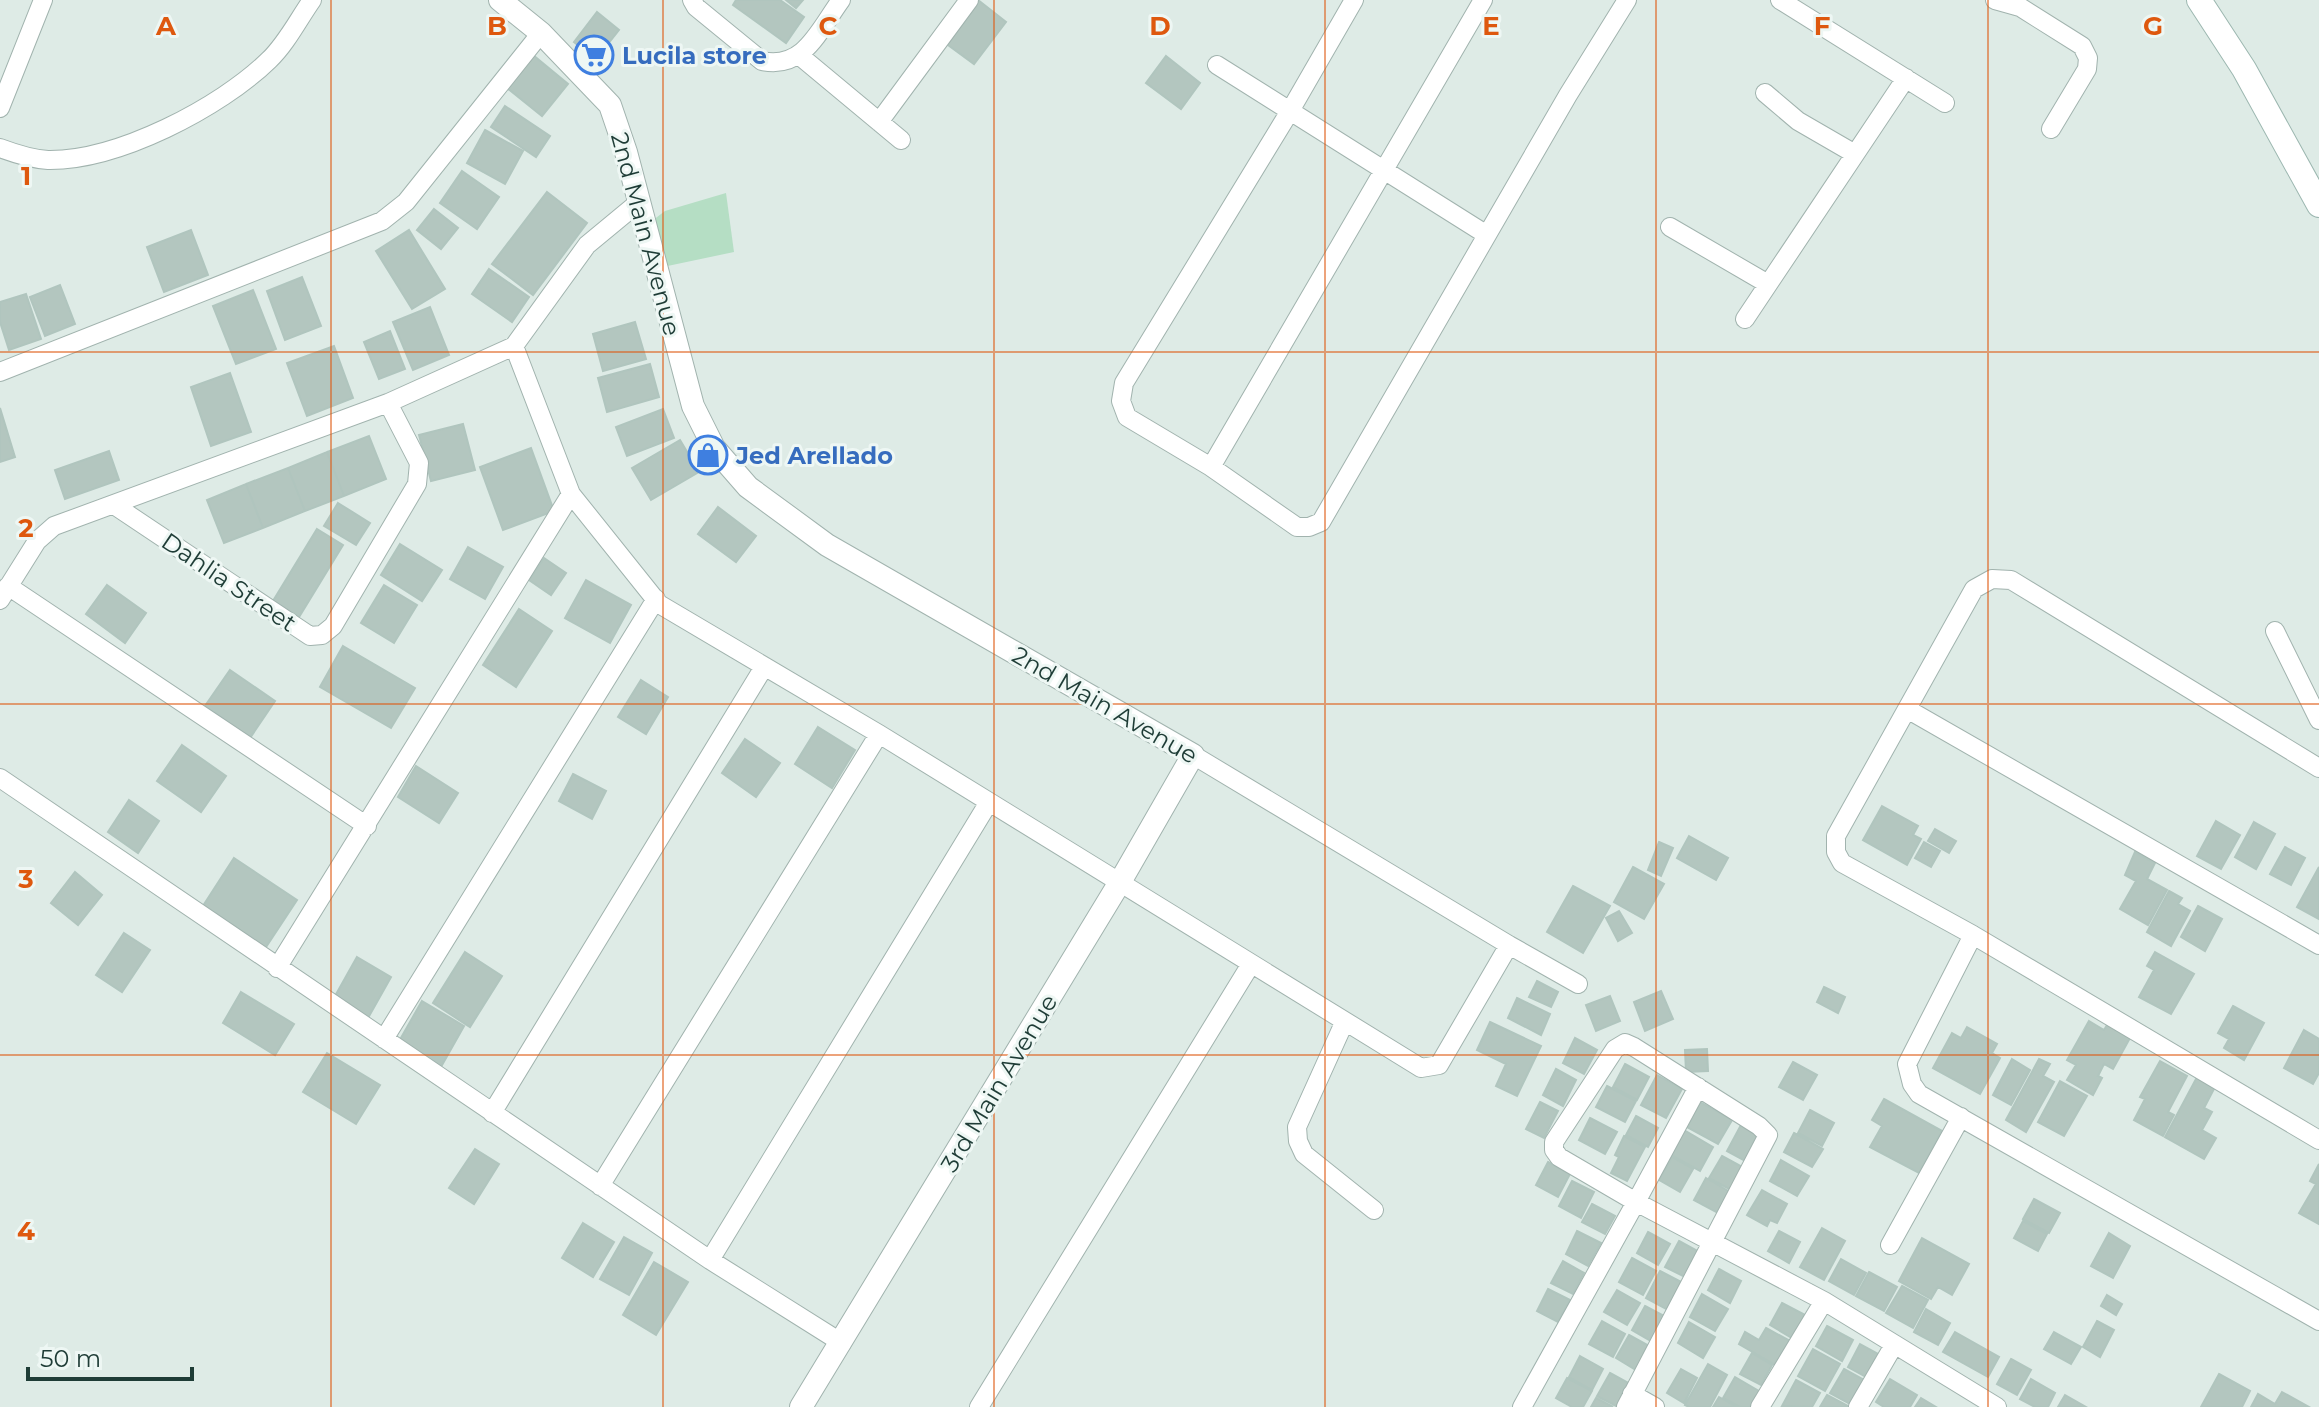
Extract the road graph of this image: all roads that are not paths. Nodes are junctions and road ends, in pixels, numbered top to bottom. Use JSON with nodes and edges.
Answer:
{"nodes":[{"id":1,"x":43,"y":0,"type":"edge"},
{"id":2,"x":312,"y":0,"type":"edge"},
{"id":3,"x":500,"y":0,"type":"edge"},
{"id":4,"x":692,"y":0,"type":"edge"},
{"id":5,"x":841,"y":0,"type":"edge"},
{"id":6,"x":969,"y":0,"type":"edge"},
{"id":7,"x":1354,"y":0,"type":"edge"},
{"id":8,"x":1483,"y":0,"type":"edge"},
{"id":9,"x":1627,"y":0,"type":"edge"},
{"id":10,"x":1780,"y":0,"type":"edge"},
{"id":11,"x":1995,"y":0,"type":"edge"},
{"id":12,"x":2199,"y":0,"type":"edge"},
{"id":13,"x":2022,"y":4,"type":"edge"},
{"id":14,"x":541,"y":33,"type":"junction"},
{"id":15,"x":800,"y":56,"type":"junction"},
{"id":16,"x":1217,"y":65,"type":"dead end"},
{"id":17,"x":1906,"y":78,"type":"junction"},
{"id":18,"x":1765,"y":93,"type":"dead end"},
{"id":19,"x":1945,"y":103,"type":"dead end"},
{"id":20,"x":0,"y":108,"type":"edge"},
{"id":21,"x":1290,"y":111,"type":"junction"},
{"id":22,"x":879,"y":122,"type":"junction"},
{"id":23,"x":2051,"y":129,"type":"dead end"},
{"id":24,"x":901,"y":140,"type":"dead end"},
{"id":25,"x":0,"y":148,"type":"edge"},
{"id":26,"x":1855,"y":154,"type":"junction"},
{"id":27,"x":1385,"y":169,"type":"junction"},
{"id":28,"x":639,"y":202,"type":"junction"},
{"id":29,"x":2319,"y":205,"type":"edge"},
{"id":30,"x":1670,"y":227,"type":"dead end"},
{"id":31,"x":1487,"y":235,"type":"junction"},
{"id":32,"x":1768,"y":284,"type":"junction"},
{"id":33,"x":1745,"y":319,"type":"dead end"},
{"id":34,"x":514,"y":346,"type":"junction"},
{"id":35,"x":0,"y":372,"type":"edge"},
{"id":36,"x":388,"y":403,"type":"junction"},
{"id":37,"x":1211,"y":467,"type":"junction"},
{"id":38,"x":571,"y":494,"type":"junction"},
{"id":39,"x":114,"y":505,"type":"junction"},
{"id":40,"x":4,"y":593,"type":"edge"},
{"id":41,"x":656,"y":599,"type":"junction"},
{"id":42,"x":2275,"y":631,"type":"dead end"},
{"id":43,"x":764,"y":667,"type":"junction"},
{"id":44,"x":1907,"y":709,"type":"junction"},
{"id":45,"x":2319,"y":720,"type":"edge"},
{"id":46,"x":879,"y":734,"type":"junction"},
{"id":47,"x":1193,"y":755,"type":"junction"},
{"id":48,"x":2319,"y":768,"type":"edge"},
{"id":49,"x":0,"y":778,"type":"edge"},
{"id":50,"x":989,"y":802,"type":"junction"},
{"id":51,"x":367,"y":826,"type":"junction"},
{"id":52,"x":1120,"y":882,"type":"junction"},
{"id":53,"x":1973,"y":935,"type":"junction"},
{"id":54,"x":1509,"y":945,"type":"junction"},
{"id":55,"x":2319,"y":945,"type":"edge"},
{"id":56,"x":1251,"y":964,"type":"junction"},
{"id":57,"x":277,"y":968,"type":"junction"},
{"id":58,"x":1578,"y":984,"type":"dead end"},
{"id":59,"x":1344,"y":1023,"type":"junction"},
{"id":60,"x":384,"y":1039,"type":"junction"},
{"id":61,"x":1698,"y":1087,"type":"junction"},
{"id":62,"x":492,"y":1113,"type":"junction"},
{"id":63,"x":1961,"y":1117,"type":"junction"},
{"id":64,"x":2319,"y":1140,"type":"edge"},
{"id":65,"x":600,"y":1186,"type":"junction"},
{"id":66,"x":1636,"y":1202,"type":"junction"},
{"id":67,"x":1374,"y":1210,"type":"dead end"},
{"id":68,"x":1712,"y":1243,"type":"junction"},
{"id":69,"x":1890,"y":1245,"type":"dead end"},
{"id":70,"x":710,"y":1260,"type":"junction"},
{"id":71,"x":1824,"y":1301,"type":"junction"},
{"id":72,"x":2319,"y":1321,"type":"edge"},
{"id":73,"x":842,"y":1343,"type":"junction"},
{"id":74,"x":1894,"y":1345,"type":"junction"},
{"id":75,"x":1969,"y":1390,"type":"junction"},
{"id":76,"x":1629,"y":1401,"type":"edge"},
{"id":77,"x":801,"y":1407,"type":"edge"},
{"id":78,"x":979,"y":1407,"type":"edge"},
{"id":79,"x":1522,"y":1407,"type":"edge"},
{"id":80,"x":1655,"y":1407,"type":"edge"},
{"id":81,"x":1760,"y":1407,"type":"edge"},
{"id":82,"x":1858,"y":1407,"type":"edge"},
{"id":83,"x":1959,"y":1407,"type":"edge"},
{"id":84,"x":1997,"y":1407,"type":"edge"}],
"edges":[{"from":1,"to":20,"type":"street"},
{"from":2,"to":25,"type":"street"},
{"from":3,"to":14,"type":"street","name":"2nd Main Avenue"},
{"from":4,"to":15,"type":"street"},
{"from":5,"to":15,"type":"street"},
{"from":6,"to":22,"type":"street"},
{"from":7,"to":21,"type":"street"},
{"from":8,"to":27,"type":"street"},
{"from":9,"to":31,"type":"street"},
{"from":10,"to":17,"type":"street"},
{"from":11,"to":13,"type":"street"},
{"from":12,"to":29,"type":"main road"},
{"from":13,"to":23,"type":"street"},
{"from":14,"to":28,"type":"street","name":"2nd Main Avenue"},
{"from":14,"to":35,"type":"street"},
{"from":15,"to":22,"type":"street"},
{"from":16,"to":21,"type":"street"},
{"from":17,"to":19,"type":"street"},
{"from":17,"to":26,"type":"street"},
{"from":18,"to":26,"type":"street"},
{"from":21,"to":27,"type":"street"},
{"from":21,"to":37,"type":"street"},
{"from":22,"to":24,"type":"street"},
{"from":26,"to":32,"type":"street"},
{"from":27,"to":31,"type":"street"},
{"from":27,"to":37,"type":"street"},
{"from":28,"to":34,"type":"street"},
{"from":28,"to":47,"type":"street","name":"2nd Main Avenue"},
{"from":30,"to":32,"type":"street"},
{"from":31,"to":37,"type":"street"},
{"from":32,"to":33,"type":"street"},
{"from":34,"to":36,"type":"street"},
{"from":34,"to":38,"type":"street"},
{"from":36,"to":39,"type":"street"},
{"from":36,"to":39,"type":"street","name":"Dahlia Street"},
{"from":38,"to":41,"type":"street"},
{"from":38,"to":51,"type":"street"},
{"from":39,"to":40,"type":"street"},
{"from":40,"to":51,"type":"street"},
{"from":41,"to":43,"type":"street"},
{"from":41,"to":60,"type":"street"},
{"from":42,"to":45,"type":"street"},
{"from":43,"to":46,"type":"street"},
{"from":43,"to":62,"type":"street"},
{"from":44,"to":48,"type":"street"},
{"from":44,"to":53,"type":"street"},
{"from":44,"to":55,"type":"street"},
{"from":46,"to":50,"type":"street"},
{"from":46,"to":65,"type":"street"},
{"from":47,"to":52,"type":"street","name":"3rd Main Avenue"},
{"from":47,"to":54,"type":"street","name":"2nd Main Avenue"},
{"from":49,"to":57,"type":"street"},
{"from":50,"to":52,"type":"street"},
{"from":50,"to":70,"type":"street"},
{"from":51,"to":57,"type":"street"},
{"from":52,"to":56,"type":"street"},
{"from":52,"to":73,"type":"street","name":"3rd Main Avenue"},
{"from":53,"to":63,"type":"street"},
{"from":53,"to":64,"type":"street"},
{"from":54,"to":58,"type":"street","name":"2nd Main Avenue"},
{"from":54,"to":59,"type":"street"},
{"from":56,"to":59,"type":"street"},
{"from":56,"to":78,"type":"street"},
{"from":57,"to":60,"type":"street"},
{"from":59,"to":67,"type":"street"},
{"from":60,"to":62,"type":"street"},
{"from":61,"to":66,"type":"street"},
{"from":61,"to":66,"type":"street"},
{"from":61,"to":68,"type":"street"},
{"from":62,"to":65,"type":"street"},
{"from":63,"to":69,"type":"street"},
{"from":63,"to":72,"type":"street"},
{"from":65,"to":70,"type":"street"},
{"from":66,"to":68,"type":"street"},
{"from":66,"to":79,"type":"street"},
{"from":68,"to":71,"type":"street"},
{"from":68,"to":76,"type":"street"},
{"from":70,"to":73,"type":"street"},
{"from":71,"to":74,"type":"street"},
{"from":71,"to":81,"type":"street"},
{"from":73,"to":77,"type":"street","name":"3rd Main Avenue"},
{"from":74,"to":75,"type":"street"},
{"from":74,"to":82,"type":"street"},
{"from":75,"to":83,"type":"street"},
{"from":75,"to":84,"type":"street"},
{"from":76,"to":80,"type":"street"}]}
